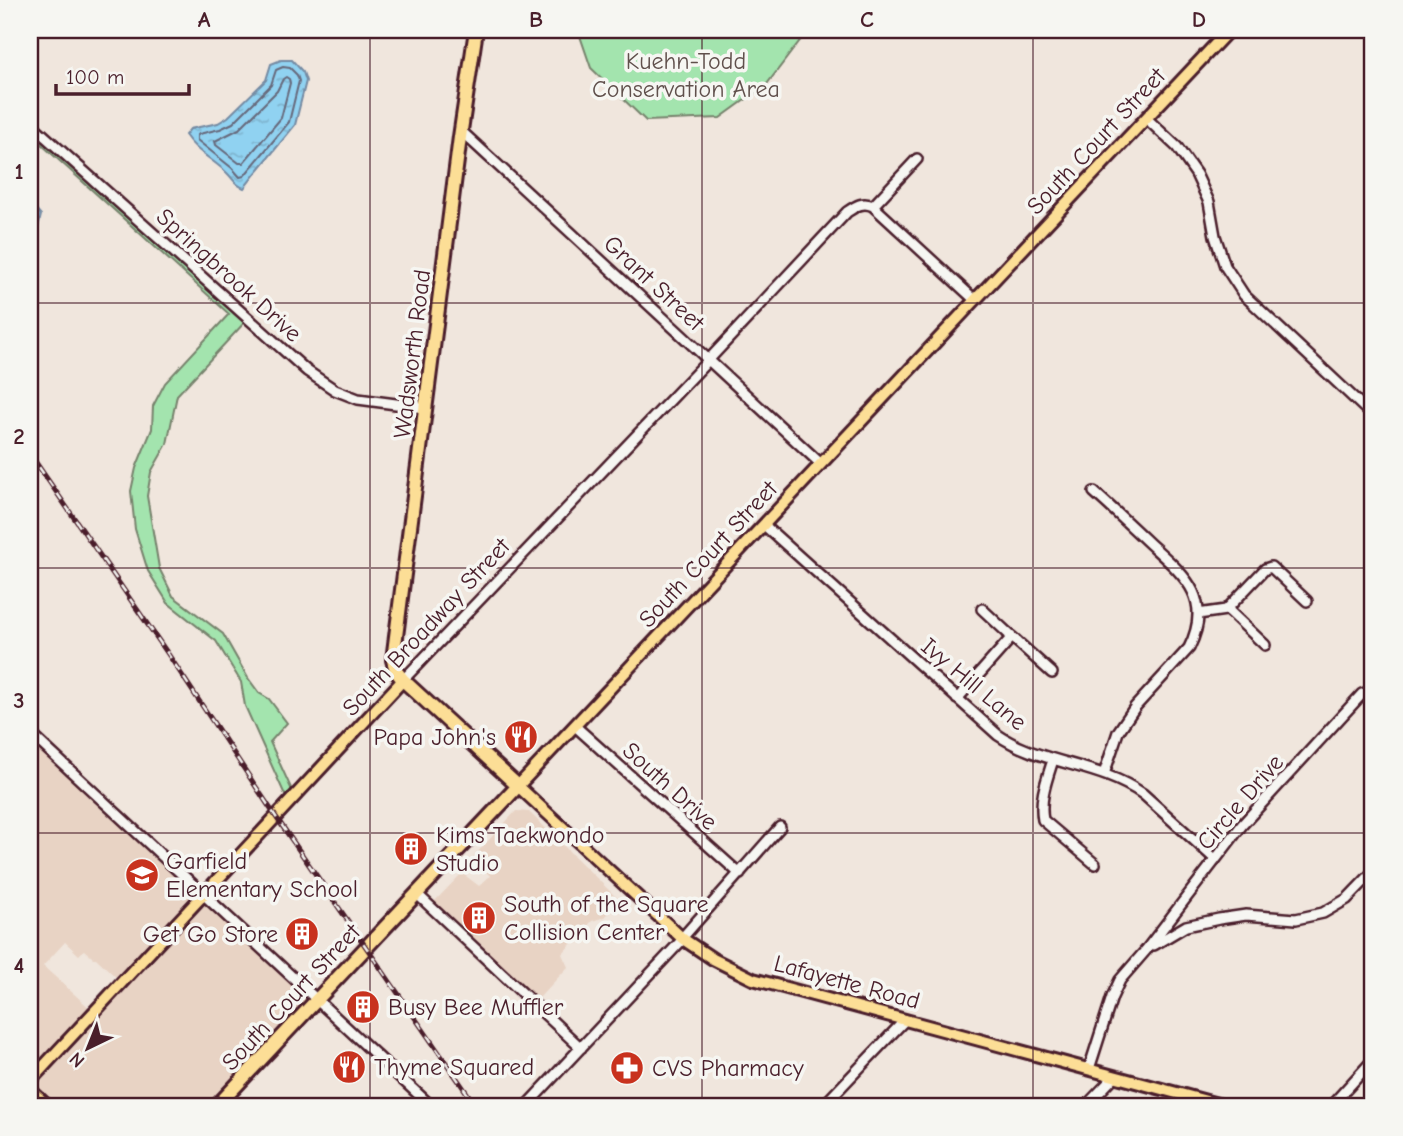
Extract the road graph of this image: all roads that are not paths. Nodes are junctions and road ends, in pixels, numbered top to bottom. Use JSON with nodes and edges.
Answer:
{"nodes":[{"id":1,"x":476,"y":30,"type":"edge"},
{"id":2,"x":1229,"y":30,"type":"edge"},
{"id":3,"x":1146,"y":118,"type":"junction"},
{"id":4,"x":30,"y":123,"type":"edge"},
{"id":5,"x":461,"y":131,"type":"junction"},
{"id":6,"x":918,"y":159,"type":"dead end"},
{"id":7,"x":873,"y":206,"type":"junction"},
{"id":8,"x":975,"y":300,"type":"junction"},
{"id":9,"x":709,"y":360,"type":"junction"},
{"id":10,"x":426,"y":408,"type":"junction"},
{"id":11,"x":1373,"y":416,"type":"edge"},
{"id":12,"x":821,"y":464,"type":"junction"},
{"id":13,"x":1094,"y":492,"type":"dead end"},
{"id":14,"x":764,"y":525,"type":"junction"},
{"id":15,"x":1307,"y":601,"type":"dead end"},
{"id":16,"x":982,"y":609,"type":"dead end"},
{"id":17,"x":1227,"y":609,"type":"junction"},
{"id":18,"x":1198,"y":614,"type":"junction"},
{"id":19,"x":1013,"y":637,"type":"junction"},
{"id":20,"x":1265,"y":645,"type":"dead end"},
{"id":21,"x":1052,"y":673,"type":"dead end"},
{"id":22,"x":404,"y":680,"type":"junction"},
{"id":23,"x":1373,"y":690,"type":"edge"},
{"id":24,"x":957,"y":699,"type":"junction"},
{"id":25,"x":575,"y":726,"type":"junction"},
{"id":26,"x":31,"y":737,"type":"edge"},
{"id":27,"x":1053,"y":760,"type":"junction"},
{"id":28,"x":1104,"y":774,"type":"junction"},
{"id":29,"x":518,"y":786,"type":"junction"},
{"id":30,"x":780,"y":827,"type":"dead end"},
{"id":31,"x":1215,"y":859,"type":"junction"},
{"id":32,"x":1095,"y":864,"type":"dead end"},
{"id":33,"x":1373,"y":872,"type":"edge"},
{"id":34,"x":740,"y":874,"type":"junction"},
{"id":35,"x":417,"y":894,"type":"junction"},
{"id":36,"x":204,"y":895,"type":"junction"},
{"id":37,"x":682,"y":939,"type":"junction"},
{"id":38,"x":1146,"y":950,"type":"junction"},
{"id":39,"x":316,"y":1000,"type":"junction"},
{"id":40,"x":905,"y":1020,"type":"junction"},
{"id":41,"x":581,"y":1048,"type":"junction"},
{"id":42,"x":1373,"y":1060,"type":"edge"},
{"id":43,"x":1089,"y":1069,"type":"junction"},
{"id":44,"x":1114,"y":1077,"type":"junction"},
{"id":45,"x":30,"y":1081,"type":"edge"},
{"id":46,"x":30,"y":1091,"type":"edge"},
{"id":47,"x":46,"y":1106,"type":"edge"},
{"id":48,"x":217,"y":1106,"type":"edge"},
{"id":49,"x":430,"y":1106,"type":"edge"},
{"id":50,"x":527,"y":1106,"type":"edge"},
{"id":51,"x":823,"y":1106,"type":"edge"},
{"id":52,"x":1086,"y":1106,"type":"edge"},
{"id":53,"x":1225,"y":1106,"type":"edge"},
{"id":54,"x":1331,"y":1106,"type":"edge"}],
"edges":[{"from":1,"to":5,"type":"highway","name":"Wadsworth Road"},
{"from":2,"to":3,"type":"main road","name":"South Court Street"},
{"from":3,"to":8,"type":"main road","name":"South Court Street"},
{"from":3,"to":11,"type":"street"},
{"from":4,"to":10,"type":"street","name":"Springbrook Drive"},
{"from":5,"to":9,"type":"street","name":"Grant Street"},
{"from":5,"to":10,"type":"highway","name":"Wadsworth Road"},
{"from":6,"to":7,"type":"street"},
{"from":7,"to":8,"type":"street"},
{"from":7,"to":9,"type":"street","name":"South Broadway Street"},
{"from":8,"to":12,"type":"main road","name":"South Court Street"},
{"from":9,"to":12,"type":"street","name":"Grant Street"},
{"from":9,"to":22,"type":"street","name":"South Broadway Street"},
{"from":10,"to":22,"type":"highway","name":"Wadsworth Road"},
{"from":12,"to":14,"type":"main road","name":"South Court Street"},
{"from":13,"to":18,"type":"street"},
{"from":14,"to":24,"type":"street","name":"Ivy Hill Lane"},
{"from":14,"to":25,"type":"main road","name":"South Court Street"},
{"from":15,"to":17,"type":"street"},
{"from":16,"to":19,"type":"street"},
{"from":17,"to":18,"type":"street"},
{"from":17,"to":20,"type":"street"},
{"from":18,"to":28,"type":"street"},
{"from":19,"to":21,"type":"street"},
{"from":19,"to":24,"type":"street"},
{"from":22,"to":29,"type":"highway"},
{"from":22,"to":36,"type":"main road","name":"South Broadway Street"},
{"from":23,"to":31,"type":"street","name":"Circle Drive"},
{"from":24,"to":27,"type":"street","name":"Ivy Hill Lane"},
{"from":25,"to":29,"type":"main road","name":"South Court Street"},
{"from":25,"to":34,"type":"street","name":"South Drive"},
{"from":26,"to":36,"type":"street"},
{"from":27,"to":28,"type":"street","name":"Ivy Hill Lane"},
{"from":27,"to":32,"type":"street"},
{"from":28,"to":31,"type":"street","name":"Ivy Hill Lane"},
{"from":29,"to":35,"type":"highway","name":"South Court Street"},
{"from":29,"to":37,"type":"main road","name":"Lafayette Road"},
{"from":30,"to":34,"type":"street"},
{"from":31,"to":38,"type":"street","name":"Circle Drive"},
{"from":33,"to":38,"type":"street","name":"Circle Drive"},
{"from":34,"to":37,"type":"street"},
{"from":35,"to":39,"type":"highway","name":"South Court Street"},
{"from":35,"to":41,"type":"street"},
{"from":36,"to":39,"type":"street"},
{"from":36,"to":45,"type":"main road","name":"South Broadway Street"},
{"from":37,"to":40,"type":"main road","name":"Lafayette Road"},
{"from":37,"to":41,"type":"street"},
{"from":38,"to":43,"type":"street","name":"Circle Drive"},
{"from":39,"to":48,"type":"highway","name":"South Court Street"},
{"from":39,"to":49,"type":"street"},
{"from":40,"to":43,"type":"main road","name":"Lafayette Road"},
{"from":40,"to":51,"type":"street"},
{"from":41,"to":50,"type":"street"},
{"from":42,"to":54,"type":"street"},
{"from":43,"to":44,"type":"main road","name":"Lafayette Road"},
{"from":44,"to":52,"type":"street"},
{"from":44,"to":53,"type":"main road","name":"Lafayette Road"},
{"from":46,"to":47,"type":"highway"}]}
